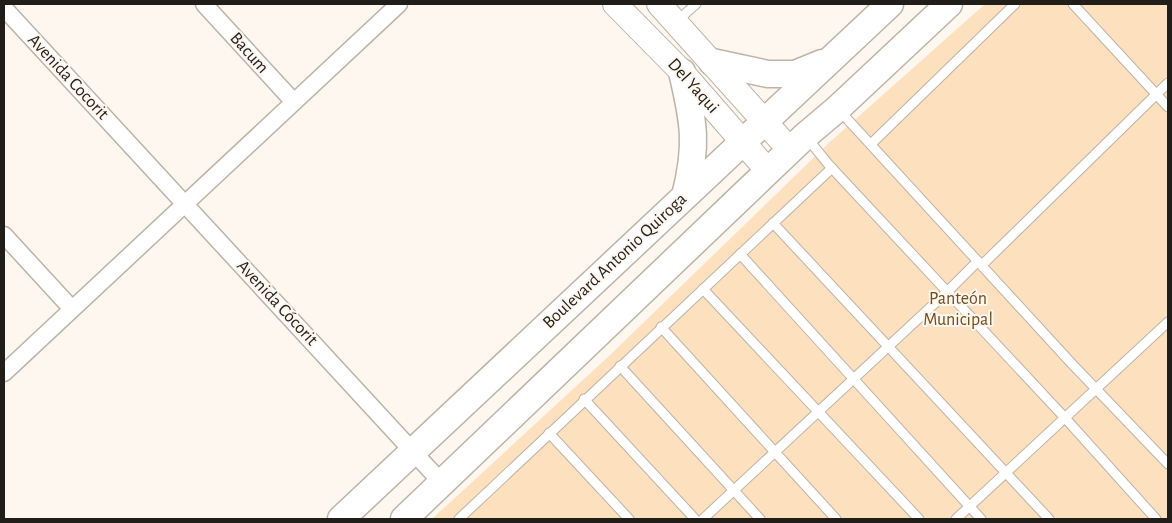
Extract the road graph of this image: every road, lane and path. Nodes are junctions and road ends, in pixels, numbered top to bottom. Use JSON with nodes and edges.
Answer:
{"nodes":[{"id":1,"x":204,"y":4,"type":"edge"},
{"id":2,"x":399,"y":4,"type":"edge"},
{"id":3,"x":614,"y":4,"type":"edge"},
{"id":4,"x":659,"y":4,"type":"edge"},
{"id":5,"x":696,"y":4,"type":"edge"},
{"id":6,"x":890,"y":4,"type":"edge"},
{"id":7,"x":949,"y":4,"type":"edge"},
{"id":8,"x":1014,"y":4,"type":"edge"},
{"id":9,"x":1073,"y":4,"type":"edge"},
{"id":10,"x":4,"y":8,"type":"edge"},
{"id":11,"x":676,"y":22,"type":"junction"},
{"id":12,"x":832,"y":59,"type":"junction"},
{"id":13,"x":712,"y":62,"type":"junction"},
{"id":14,"x":682,"y":72,"type":"junction"},
{"id":15,"x":1168,"y":83,"type":"edge"},
{"id":16,"x":1156,"y":94,"type":"junction"},
{"id":17,"x":293,"y":102,"type":"junction"},
{"id":18,"x":1168,"y":107,"type":"edge"},
{"id":19,"x":837,"y":109,"type":"junction"},
{"id":20,"x":764,"y":120,"type":"junction"},
{"id":21,"x":111,"y":124,"type":"joint"},
{"id":22,"x":743,"y":141,"type":"junction"},
{"id":23,"x":798,"y":143,"type":"junction"},
{"id":24,"x":871,"y":144,"type":"junction"},
{"id":25,"x":832,"y":168,"type":"junction"},
{"id":26,"x":768,"y":171,"type":"junction"},
{"id":27,"x":685,"y":196,"type":"junction"},
{"id":28,"x":184,"y":202,"type":"junction"},
{"id":29,"x":773,"y":223,"type":"junction"},
{"id":30,"x":4,"y":235,"type":"edge"},
{"id":31,"x":740,"y":254,"type":"junction"},
{"id":32,"x":980,"y":263,"type":"junction"},
{"id":33,"x":703,"y":289,"type":"junction"},
{"id":34,"x":948,"y":292,"type":"junction"},
{"id":35,"x":72,"y":309,"type":"junction"},
{"id":36,"x":1168,"y":322,"type":"edge"},
{"id":37,"x":661,"y":327,"type":"junction"},
{"id":38,"x":889,"y":346,"type":"junction"},
{"id":39,"x":620,"y":366,"type":"junction"},
{"id":40,"x":4,"y":373,"type":"edge"},
{"id":41,"x":854,"y":379,"type":"junction"},
{"id":42,"x":1097,"y":390,"type":"junction"},
{"id":43,"x":584,"y":399,"type":"junction"},
{"id":44,"x":819,"y":411,"type":"junction"},
{"id":45,"x":1066,"y":419,"type":"junction"},
{"id":46,"x":549,"y":433,"type":"junction"},
{"id":47,"x":412,"y":452,"type":"junction"},
{"id":48,"x":774,"y":452,"type":"junction"},
{"id":49,"x":1168,"y":464,"type":"edge"},
{"id":50,"x":1006,"y":473,"type":"junction"},
{"id":51,"x":442,"y":484,"type":"junction"},
{"id":52,"x":734,"y":491,"type":"junction"},
{"id":53,"x":970,"y":507,"type":"junction"},
{"id":54,"x":469,"y":516,"type":"edge"},
{"id":55,"x":341,"y":519,"type":"edge"},
{"id":56,"x":404,"y":519,"type":"edge"},
{"id":57,"x":459,"y":519,"type":"edge"},
{"id":58,"x":629,"y":519,"type":"edge"},
{"id":59,"x":695,"y":519,"type":"edge"},
{"id":60,"x":703,"y":519,"type":"edge"},
{"id":61,"x":760,"y":519,"type":"edge"},
{"id":62,"x":836,"y":519,"type":"edge"},
{"id":63,"x":919,"y":519,"type":"edge"},
{"id":64,"x":956,"y":519,"type":"edge"},
{"id":65,"x":981,"y":519,"type":"edge"},
{"id":66,"x":1049,"y":519,"type":"edge"},
{"id":67,"x":1156,"y":519,"type":"edge"}],
"edges":[{"from":1,"to":17,"type":"street","name":"Bacum"},
{"from":2,"to":17,"type":"street"},
{"from":3,"to":14,"type":"main road","name":"Del Yaqui"},
{"from":4,"to":11,"type":"main road","name":"Del Yaqui"},
{"from":5,"to":11,"type":"lane"},
{"from":6,"to":12,"type":"main road","name":"Boulevard Antonio Quiroga"},
{"from":7,"to":19,"type":"main road"},
{"from":8,"to":24,"type":"lane"},
{"from":9,"to":16,"type":"lane"},
{"from":10,"to":21,"type":"street","name":"Avenida Cocorit"},
{"from":11,"to":13,"type":"main road","name":"Del Yaqui"},
{"from":12,"to":13,"type":"main road"},
{"from":12,"to":20,"type":"main road","name":"Boulevard Antonio Quiroga"},
{"from":13,"to":20,"type":"main road","name":"Del Yaqui"},
{"from":14,"to":22,"type":"main road","name":"Del Yaqui"},
{"from":14,"to":27,"type":"main road"},
{"from":15,"to":16,"type":"lane"},
{"from":16,"to":18,"type":"lane"},
{"from":16,"to":32,"type":"lane"},
{"from":17,"to":28,"type":"street"},
{"from":19,"to":23,"type":"main road"},
{"from":19,"to":24,"type":"lane"},
{"from":20,"to":22,"type":"main road","name":"Boulevard Antonio Quiroga"},
{"from":20,"to":23,"type":"main road","name":"Del Yaqui"},
{"from":21,"to":28,"type":"street","name":"Avenida Cócorit"},
{"from":22,"to":26,"type":"main road","name":"Del Yaqui"},
{"from":22,"to":27,"type":"main road","name":"Boulevard Antonio Quiroga"},
{"from":23,"to":25,"type":"lane"},
{"from":23,"to":26,"type":"main road"},
{"from":24,"to":32,"type":"lane"},
{"from":25,"to":29,"type":"lane"},
{"from":25,"to":34,"type":"lane"},
{"from":26,"to":51,"type":"main road"},
{"from":27,"to":47,"type":"main road","name":"Boulevard Antonio Quiroga"},
{"from":28,"to":35,"type":"street"},
{"from":28,"to":47,"type":"street","name":"Avenida Cócorit"},
{"from":29,"to":31,"type":"lane"},
{"from":29,"to":38,"type":"lane"},
{"from":30,"to":35,"type":"street"},
{"from":31,"to":33,"type":"lane"},
{"from":31,"to":41,"type":"lane"},
{"from":32,"to":34,"type":"lane"},
{"from":32,"to":42,"type":"lane"},
{"from":33,"to":37,"type":"lane"},
{"from":33,"to":44,"type":"lane"},
{"from":34,"to":38,"type":"lane"},
{"from":34,"to":45,"type":"lane"},
{"from":35,"to":40,"type":"street"},
{"from":36,"to":42,"type":"lane"},
{"from":37,"to":39,"type":"lane"},
{"from":37,"to":48,"type":"lane"},
{"from":38,"to":41,"type":"lane"},
{"from":38,"to":50,"type":"lane"},
{"from":39,"to":43,"type":"lane"},
{"from":39,"to":52,"type":"lane"},
{"from":41,"to":44,"type":"lane"},
{"from":41,"to":53,"type":"lane"},
{"from":42,"to":45,"type":"lane"},
{"from":42,"to":49,"type":"lane"},
{"from":43,"to":46,"type":"lane"},
{"from":43,"to":59,"type":"lane"},
{"from":44,"to":48,"type":"lane"},
{"from":44,"to":63,"type":"lane"},
{"from":45,"to":50,"type":"lane"},
{"from":45,"to":67,"type":"lane"},
{"from":46,"to":54,"type":"lane"},
{"from":46,"to":58,"type":"lane"},
{"from":47,"to":51,"type":"street","name":"Avenida Cócorit"},
{"from":47,"to":55,"type":"main road","name":"Boulevard Antonio Quiroga"},
{"from":48,"to":52,"type":"lane"},
{"from":48,"to":62,"type":"lane"},
{"from":50,"to":53,"type":"lane"},
{"from":50,"to":66,"type":"lane"},
{"from":51,"to":56,"type":"main road"},
{"from":52,"to":60,"type":"lane"},
{"from":52,"to":61,"type":"lane"},
{"from":53,"to":64,"type":"lane"},
{"from":53,"to":65,"type":"lane"},
{"from":54,"to":57,"type":"lane"}]}
